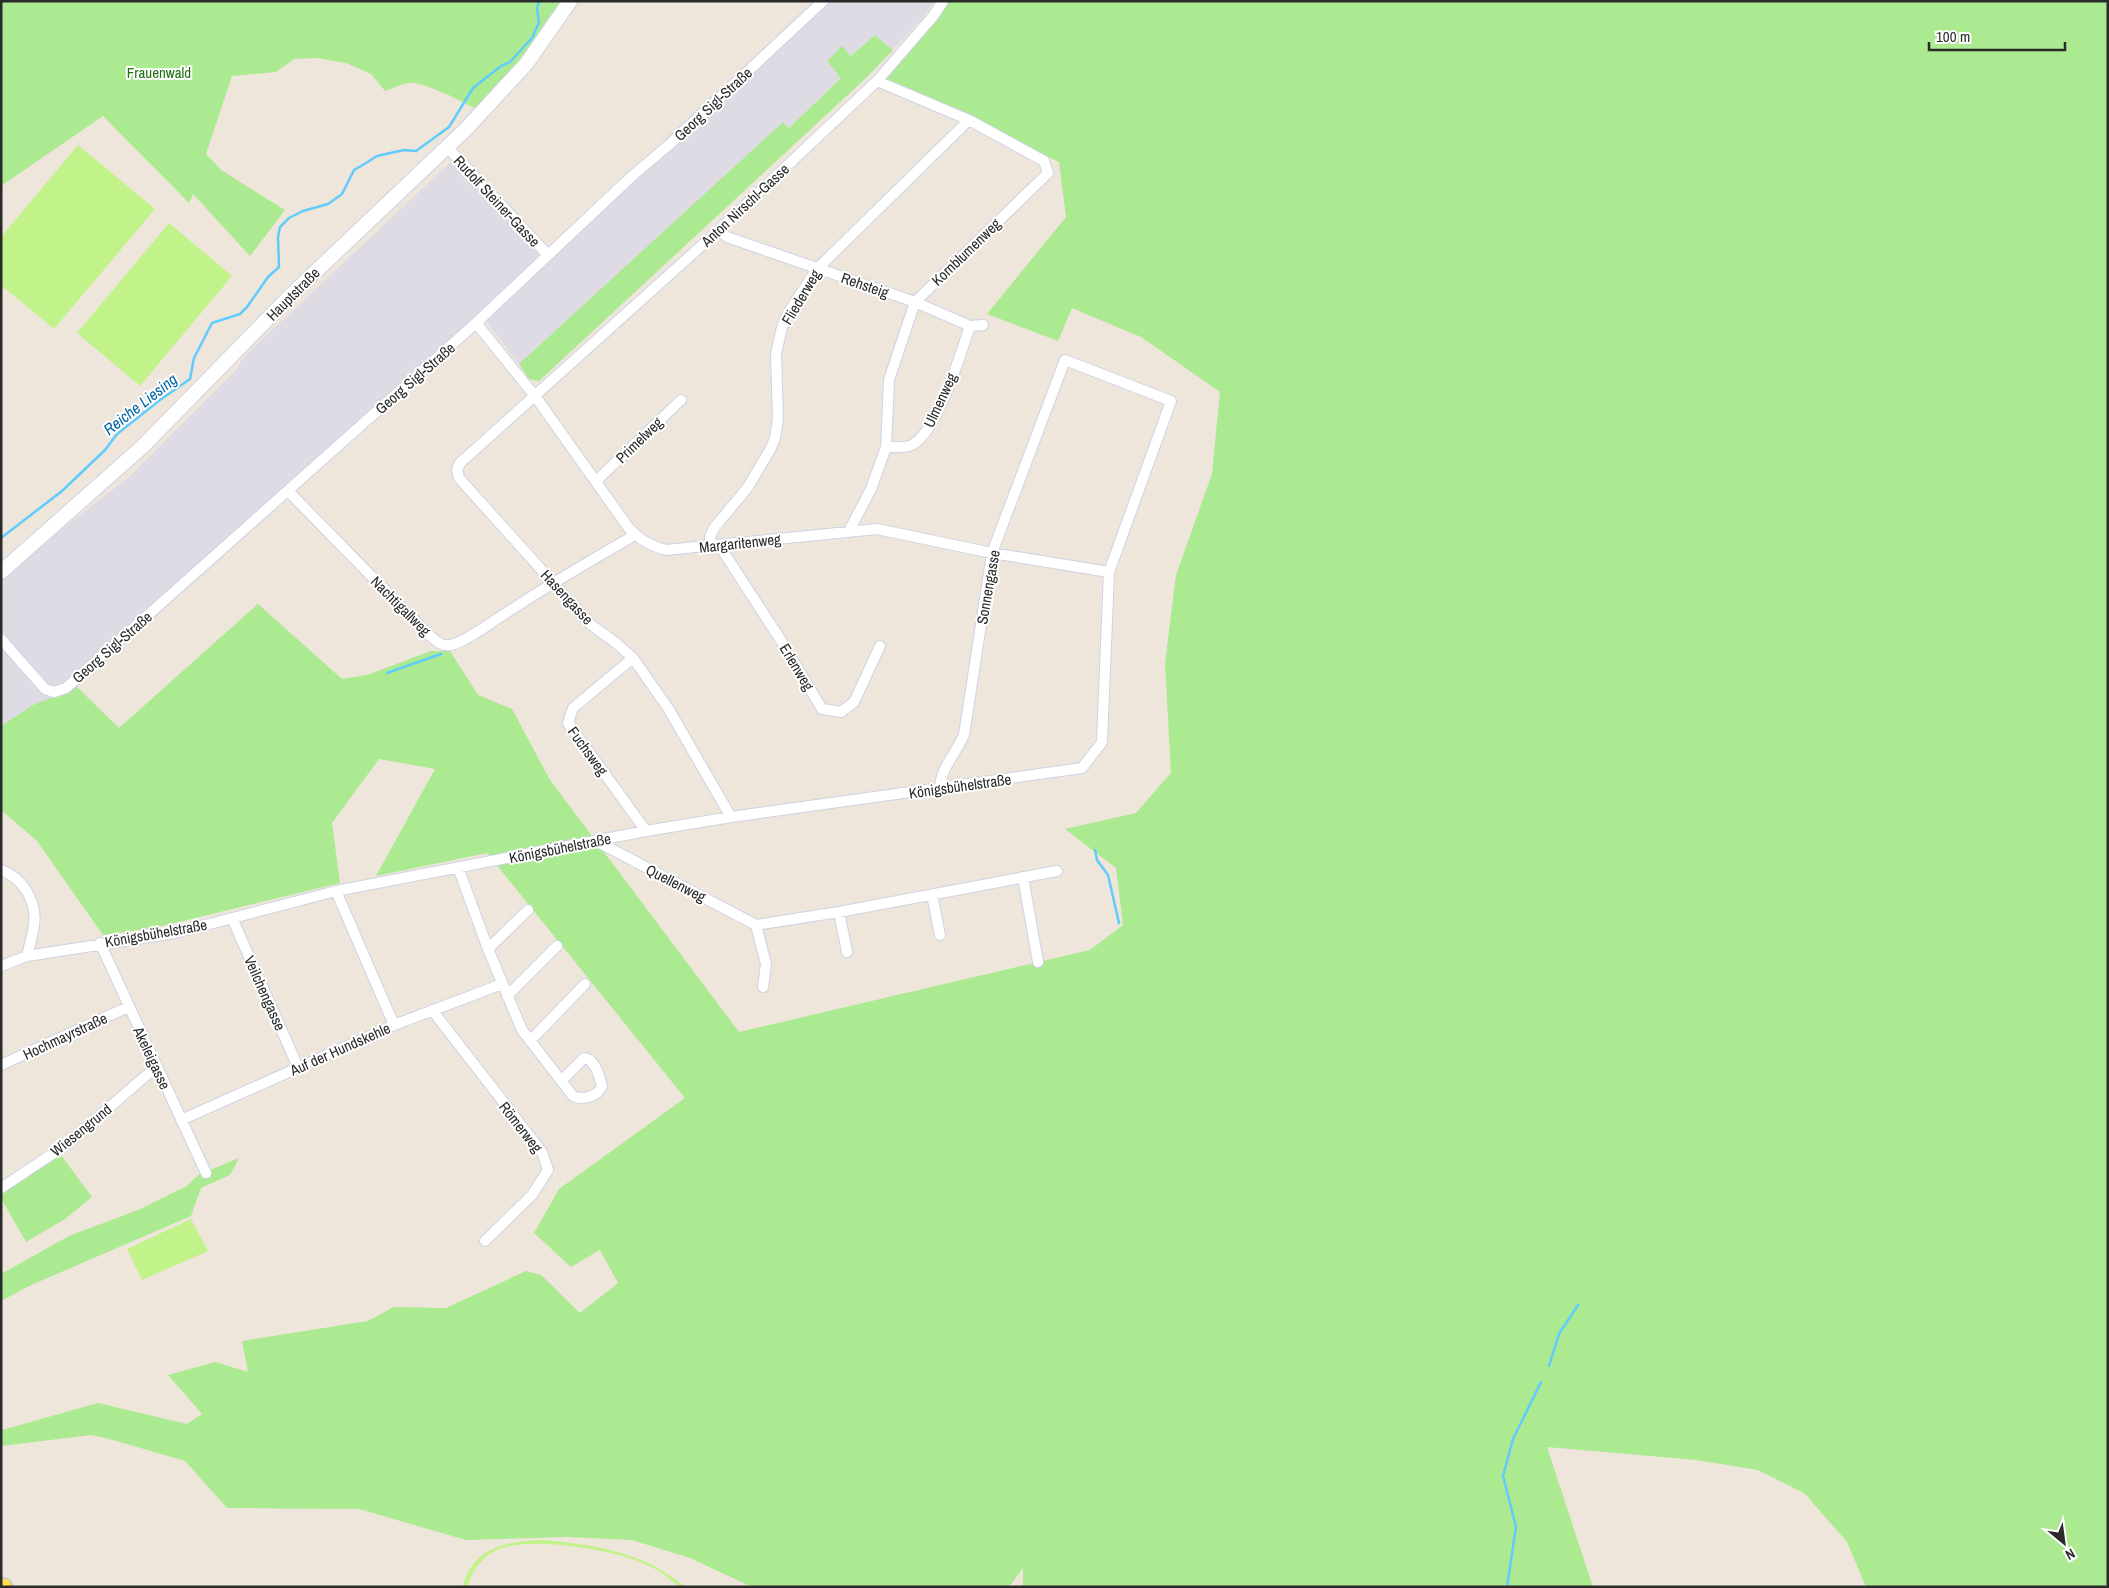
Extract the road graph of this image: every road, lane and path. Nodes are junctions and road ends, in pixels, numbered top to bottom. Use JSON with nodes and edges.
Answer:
{"nodes":[{"id":1,"x":570,"y":1,"type":"edge"},
{"id":2,"x":823,"y":1,"type":"edge"},
{"id":3,"x":942,"y":1,"type":"edge"},
{"id":4,"x":877,"y":80,"type":"junction"},
{"id":5,"x":969,"y":120,"type":"junction"},
{"id":6,"x":447,"y":147,"type":"junction"},
{"id":7,"x":719,"y":230,"type":"junction"},
{"id":8,"x":548,"y":255,"type":"junction"},
{"id":9,"x":817,"y":268,"type":"junction"},
{"id":10,"x":915,"y":302,"type":"junction"},
{"id":11,"x":476,"y":323,"type":"junction"},
{"id":12,"x":983,"y":325,"type":"dead end"},
{"id":13,"x":970,"y":326,"type":"junction"},
{"id":14,"x":535,"y":396,"type":"junction"},
{"id":15,"x":681,"y":400,"type":"dead end"},
{"id":16,"x":1171,"y":401,"type":"joint"},
{"id":17,"x":886,"y":447,"type":"junction"},
{"id":18,"x":596,"y":481,"type":"junction"},
{"id":19,"x":288,"y":491,"type":"junction"},
{"id":20,"x":850,"y":531,"type":"junction"},
{"id":21,"x":635,"y":535,"type":"junction"},
{"id":22,"x":715,"y":545,"type":"junction"},
{"id":23,"x":992,"y":553,"type":"junction"},
{"id":24,"x":1,"y":572,"type":"edge"},
{"id":25,"x":1110,"y":572,"type":"junction"},
{"id":26,"x":552,"y":583,"type":"junction"},
{"id":27,"x":1,"y":639,"type":"edge"},
{"id":28,"x":880,"y":646,"type":"dead end"},
{"id":29,"x":633,"y":658,"type":"junction"},
{"id":30,"x":940,"y":789,"type":"junction"},
{"id":31,"x":731,"y":817,"type":"junction"},
{"id":32,"x":646,"y":831,"type":"junction"},
{"id":33,"x":596,"y":841,"type":"junction"},
{"id":34,"x":458,"y":867,"type":"junction"},
{"id":35,"x":1,"y":870,"type":"edge"},
{"id":36,"x":1057,"y":871,"type":"dead end"},
{"id":37,"x":1024,"y":877,"type":"junction"},
{"id":38,"x":336,"y":891,"type":"junction"},
{"id":39,"x":932,"y":894,"type":"junction"},
{"id":40,"x":528,"y":910,"type":"dead end"},
{"id":41,"x":839,"y":912,"type":"junction"},
{"id":42,"x":232,"y":918,"type":"junction"},
{"id":43,"x":756,"y":925,"type":"junction"},
{"id":44,"x":940,"y":935,"type":"dead end"},
{"id":45,"x":100,"y":944,"type":"junction"},
{"id":46,"x":557,"y":946,"type":"dead end"},
{"id":47,"x":488,"y":949,"type":"junction"},
{"id":48,"x":847,"y":952,"type":"dead end"},
{"id":49,"x":27,"y":956,"type":"junction"},
{"id":50,"x":1038,"y":962,"type":"dead end"},
{"id":51,"x":1,"y":966,"type":"edge"},
{"id":52,"x":502,"y":984,"type":"junction"},
{"id":53,"x":586,"y":984,"type":"dead end"},
{"id":54,"x":763,"y":988,"type":"dead end"},
{"id":55,"x":507,"y":996,"type":"junction"},
{"id":56,"x":128,"y":1007,"type":"junction"},
{"id":57,"x":432,"y":1010,"type":"junction"},
{"id":58,"x":394,"y":1025,"type":"junction"},
{"id":59,"x":530,"y":1041,"type":"junction"},
{"id":60,"x":1,"y":1065,"type":"edge"},
{"id":61,"x":156,"y":1066,"type":"junction"},
{"id":62,"x":298,"y":1067,"type":"junction"},
{"id":63,"x":561,"y":1081,"type":"dead end"},
{"id":64,"x":181,"y":1120,"type":"junction"},
{"id":65,"x":206,"y":1172,"type":"dead end"},
{"id":66,"x":1,"y":1188,"type":"edge"},
{"id":67,"x":485,"y":1241,"type":"dead end"}],
"edges":[{"from":1,"to":6,"type":"main road","name":"Hauptstraße"},
{"from":2,"to":8,"type":"street","name":"Georg Sigl-Straße"},
{"from":3,"to":4,"type":"street","name":"Anton Nirschl-Gasse"},
{"from":4,"to":5,"type":"street","name":"Kornblumenweg"},
{"from":4,"to":7,"type":"street","name":"Anton Nirschl-Gasse"},
{"from":5,"to":9,"type":"street","name":"Fliederweg"},
{"from":5,"to":10,"type":"street","name":"Kornblumenweg"},
{"from":6,"to":8,"type":"street","name":"Rudolf Steiner-Gasse"},
{"from":6,"to":24,"type":"main road","name":"Hauptstraße"},
{"from":7,"to":9,"type":"street","name":"Rehsteig"},
{"from":7,"to":14,"type":"street","name":"Anton Nirschl-Gasse"},
{"from":8,"to":11,"type":"street","name":"Georg Sigl-Straße"},
{"from":9,"to":10,"type":"street","name":"Rehsteig"},
{"from":9,"to":22,"type":"street","name":"Fliederweg"},
{"from":10,"to":13,"type":"street","name":"Rehsteig"},
{"from":10,"to":17,"type":"street","name":"Kornblumenweg"},
{"from":11,"to":14,"type":"street","name":"Margaritenweg"},
{"from":11,"to":19,"type":"street","name":"Georg Sigl-Straße"},
{"from":12,"to":13,"type":"street","name":"Rehsteig"},
{"from":13,"to":17,"type":"street","name":"Ulmenweg"},
{"from":14,"to":18,"type":"street","name":"Margaritenweg"},
{"from":14,"to":26,"type":"street","name":"Hasengasse"},
{"from":15,"to":18,"type":"street","name":"Primelweg"},
{"from":16,"to":23,"type":"street","name":"Sonnengasse"},
{"from":16,"to":25,"type":"street","name":"Königsbühelstraße"},
{"from":17,"to":20,"type":"street","name":"Kornblumenweg"},
{"from":18,"to":21,"type":"street","name":"Margaritenweg"},
{"from":19,"to":26,"type":"street","name":"Nachtigallweg"},
{"from":19,"to":27,"type":"street","name":"Georg Sigl-Straße"},
{"from":20,"to":22,"type":"street","name":"Margaritenweg"},
{"from":20,"to":23,"type":"street","name":"Margaritenweg"},
{"from":21,"to":22,"type":"street","name":"Margaritenweg"},
{"from":21,"to":26,"type":"street","name":"Nachtigallweg"},
{"from":22,"to":28,"type":"street","name":"Erlenweg"},
{"from":23,"to":25,"type":"street","name":"Margaritenweg"},
{"from":23,"to":30,"type":"street","name":"Sonnengasse"},
{"from":25,"to":30,"type":"street","name":"Königsbühelstraße"},
{"from":26,"to":29,"type":"street","name":"Hasengasse"},
{"from":29,"to":31,"type":"street","name":"Hasengasse"},
{"from":29,"to":32,"type":"street","name":"Fuchsweg"},
{"from":30,"to":31,"type":"street","name":"Königsbühelstraße"},
{"from":31,"to":32,"type":"street","name":"Königsbühelstraße"},
{"from":32,"to":33,"type":"street","name":"Königsbühelstraße"},
{"from":33,"to":34,"type":"street","name":"Königsbühelstraße"},
{"from":33,"to":43,"type":"street","name":"Quellenweg"},
{"from":34,"to":38,"type":"street","name":"Königsbühelstraße"},
{"from":34,"to":47,"type":"street"},
{"from":35,"to":49,"type":"street"},
{"from":36,"to":37,"type":"street"},
{"from":37,"to":39,"type":"street"},
{"from":37,"to":50,"type":"street"},
{"from":38,"to":42,"type":"street","name":"Königsbühelstraße"},
{"from":38,"to":58,"type":"street"},
{"from":39,"to":41,"type":"street"},
{"from":39,"to":44,"type":"street"},
{"from":40,"to":47,"type":"street"},
{"from":41,"to":43,"type":"street"},
{"from":41,"to":48,"type":"street"},
{"from":42,"to":45,"type":"street","name":"Königsbühelstraße"},
{"from":42,"to":62,"type":"street","name":"Veilchengasse"},
{"from":43,"to":54,"type":"street"},
{"from":45,"to":49,"type":"street","name":"Königsbühelstraße"},
{"from":45,"to":56,"type":"street","name":"Akeleigasse"},
{"from":46,"to":55,"type":"street"},
{"from":47,"to":52,"type":"street"},
{"from":49,"to":51,"type":"street","name":"Königsbühelstraße"},
{"from":52,"to":55,"type":"street"},
{"from":52,"to":57,"type":"street","name":"Auf der Hundskehle"},
{"from":53,"to":59,"type":"street"},
{"from":55,"to":59,"type":"street"},
{"from":56,"to":60,"type":"street","name":"Hochmayrstraße"},
{"from":56,"to":61,"type":"street","name":"Akeleigasse"},
{"from":57,"to":58,"type":"street","name":"Auf der Hundskehle"},
{"from":57,"to":67,"type":"street","name":"Römerweg"},
{"from":58,"to":62,"type":"street","name":"Auf der Hundskehle"},
{"from":59,"to":63,"type":"street"},
{"from":61,"to":64,"type":"street","name":"Akeleigasse"},
{"from":61,"to":66,"type":"street","name":"Wiesengrund"},
{"from":62,"to":64,"type":"street","name":"Auf der Hundskehle"},
{"from":64,"to":65,"type":"street","name":"Akeleigasse"}]}
